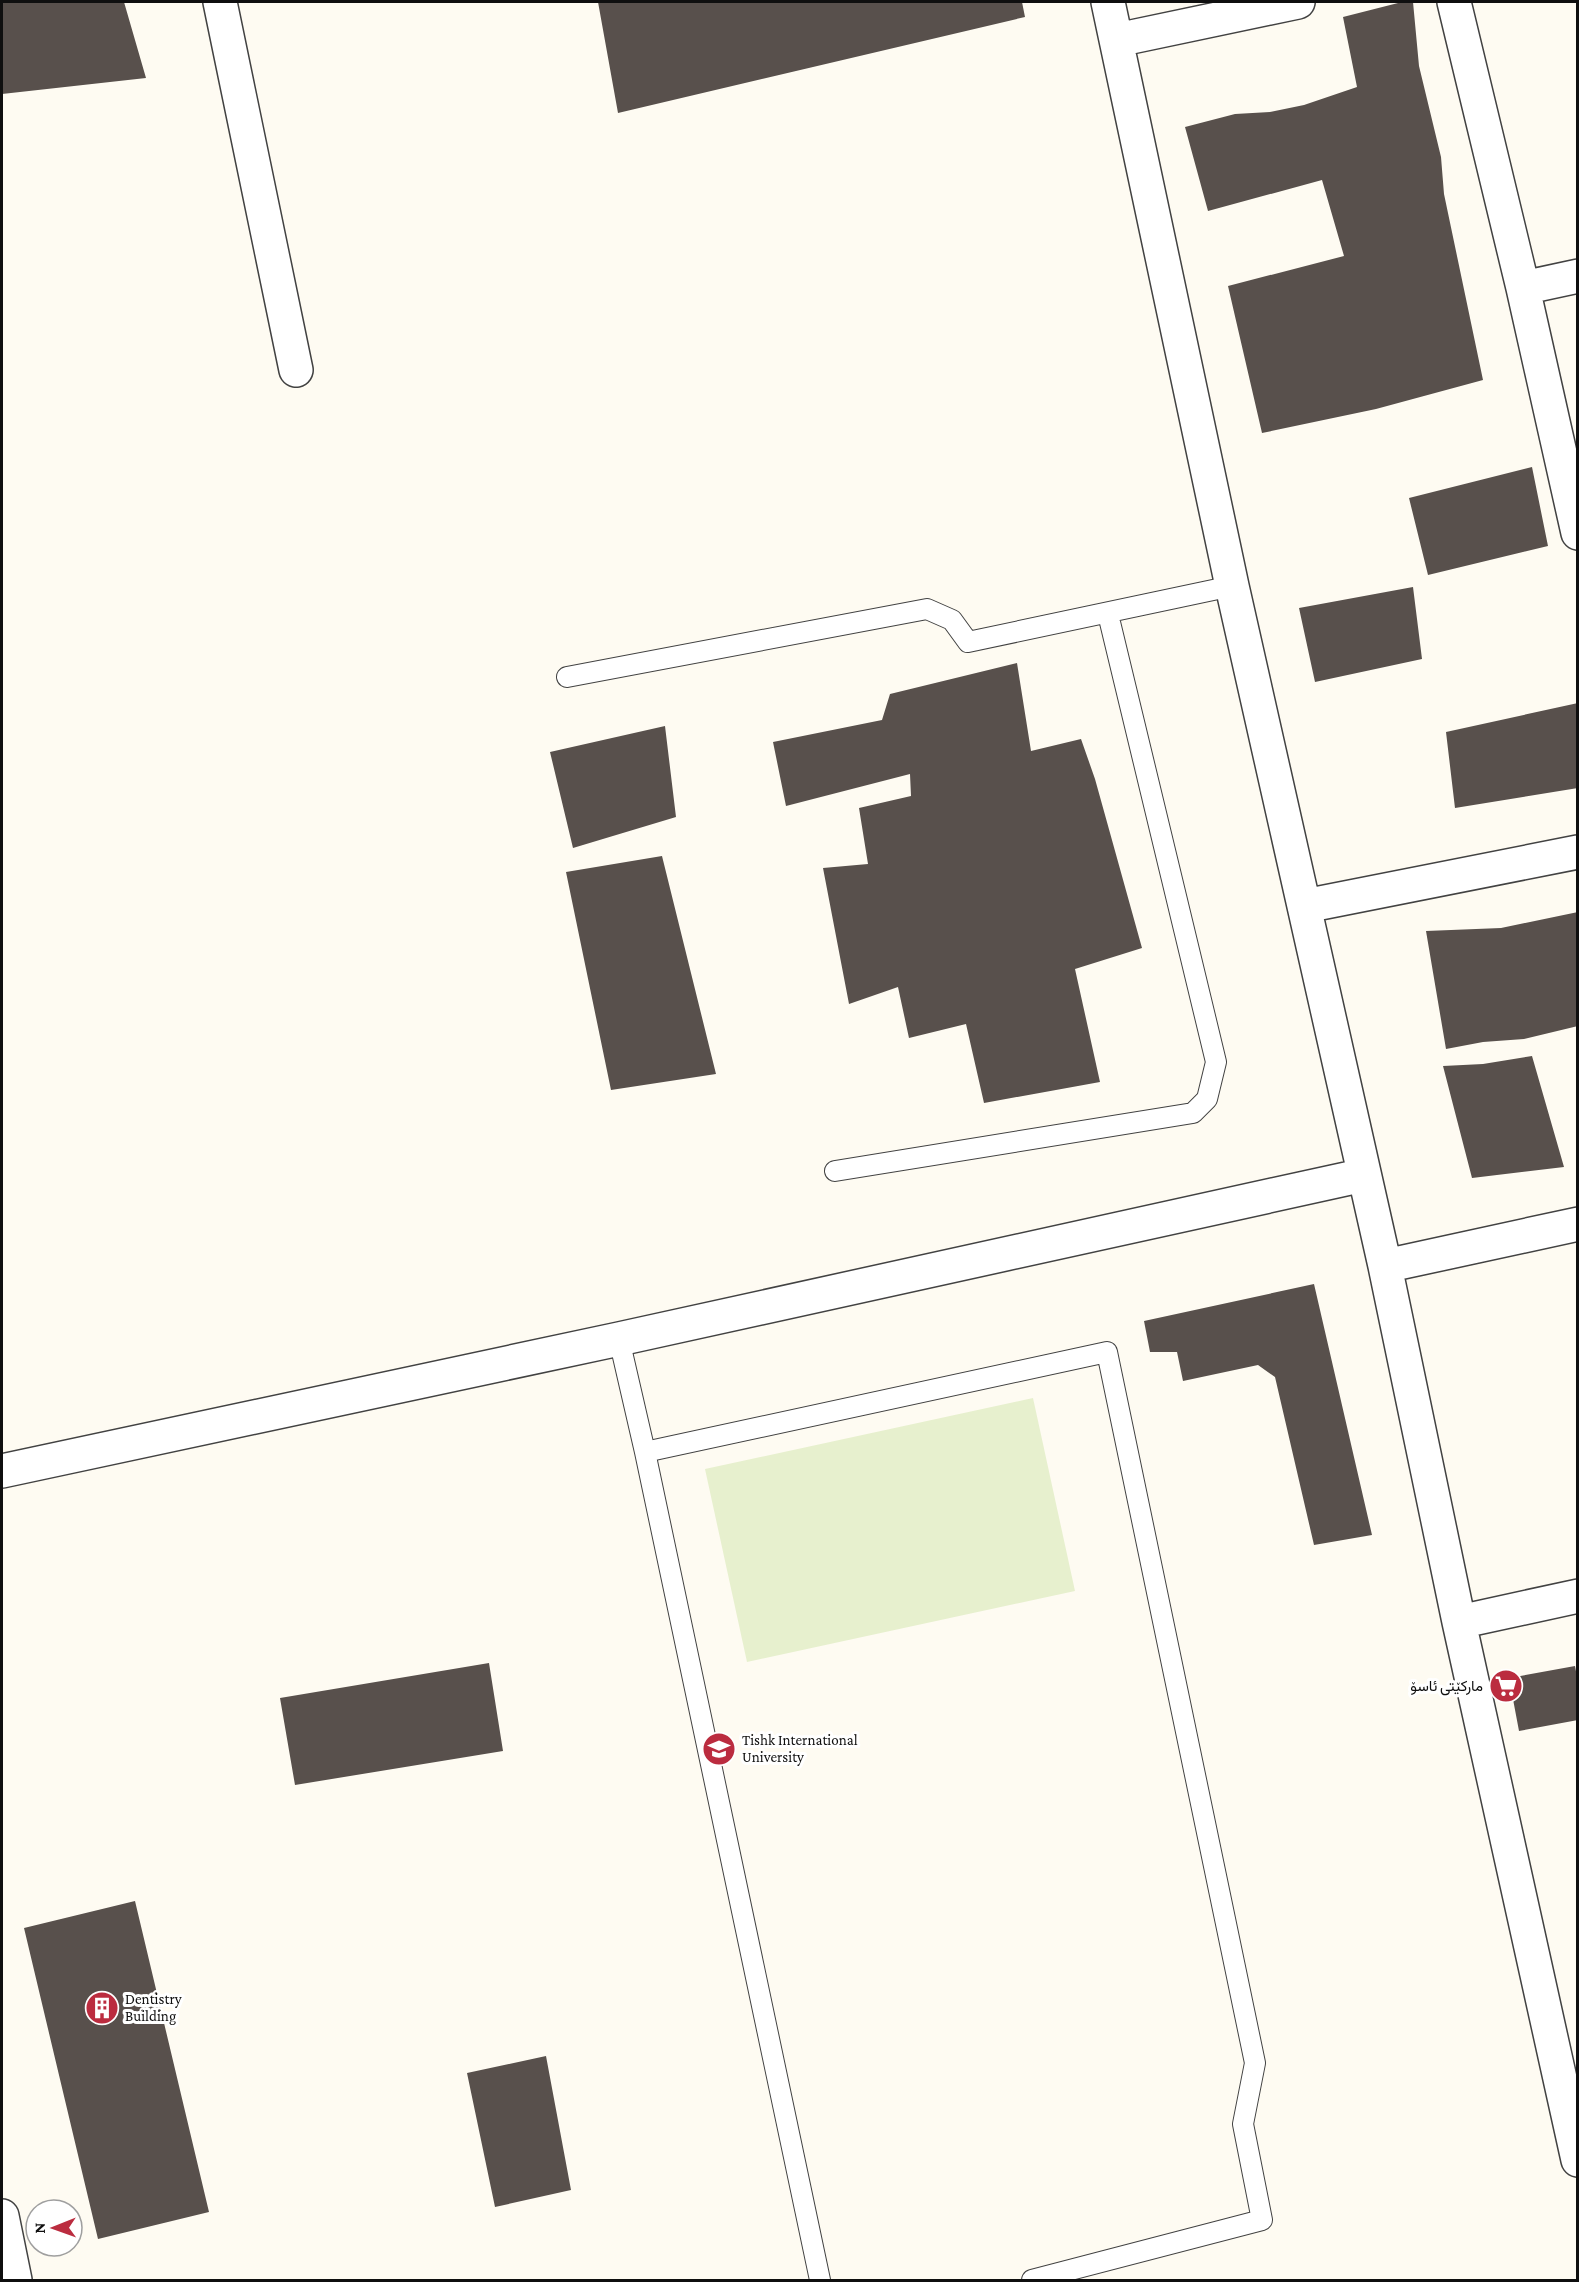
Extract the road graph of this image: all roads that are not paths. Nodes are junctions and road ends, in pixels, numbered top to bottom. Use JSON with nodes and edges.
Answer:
{"nodes":[{"id":1,"x":220,"y":2,"type":"edge"},
{"id":2,"x":1108,"y":2,"type":"edge"},
{"id":3,"x":1298,"y":2,"type":"edge"},
{"id":4,"x":1454,"y":2,"type":"edge"},
{"id":5,"x":1117,"y":40,"type":"junction"},
{"id":6,"x":1578,"y":276,"type":"edge"},
{"id":7,"x":1523,"y":288,"type":"junction"},
{"id":8,"x":296,"y":369,"type":"dead end"},
{"id":9,"x":1578,"y":533,"type":"edge"},
{"id":10,"x":1232,"y":586,"type":"junction"},
{"id":11,"x":1108,"y":614,"type":"junction"},
{"id":12,"x":567,"y":677,"type":"dead end"},
{"id":13,"x":1578,"y":852,"type":"edge"},
{"id":14,"x":1305,"y":906,"type":"junction"},
{"id":15,"x":835,"y":1171,"type":"dead end"},
{"id":16,"x":1364,"y":1175,"type":"junction"},
{"id":17,"x":1578,"y":1224,"type":"edge"},
{"id":18,"x":1385,"y":1266,"type":"junction"},
{"id":19,"x":619,"y":1339,"type":"junction"},
{"id":20,"x":645,"y":1452,"type":"junction"},
{"id":21,"x":2,"y":1471,"type":"edge"},
{"id":22,"x":1578,"y":1596,"type":"edge"},
{"id":23,"x":1459,"y":1622,"type":"junction"},
{"id":24,"x":1578,"y":2160,"type":"edge"},
{"id":25,"x":2,"y":2216,"type":"edge"},
{"id":26,"x":15,"y":2280,"type":"edge"},
{"id":27,"x":820,"y":2280,"type":"edge"},
{"id":28,"x":1032,"y":2280,"type":"edge"}],
"edges":[{"from":1,"to":8,"type":"street"},
{"from":2,"to":5,"type":"street"},
{"from":3,"to":5,"type":"street"},
{"from":4,"to":7,"type":"street"},
{"from":5,"to":10,"type":"street"},
{"from":6,"to":7,"type":"street"},
{"from":7,"to":9,"type":"street"},
{"from":10,"to":11,"type":"lane"},
{"from":10,"to":14,"type":"street"},
{"from":11,"to":12,"type":"lane"},
{"from":11,"to":15,"type":"lane"},
{"from":13,"to":14,"type":"street"},
{"from":14,"to":16,"type":"street"},
{"from":16,"to":18,"type":"street"},
{"from":16,"to":19,"type":"street"},
{"from":17,"to":18,"type":"street"},
{"from":18,"to":23,"type":"street"},
{"from":19,"to":20,"type":"lane"},
{"from":19,"to":21,"type":"street"},
{"from":20,"to":27,"type":"lane"},
{"from":20,"to":28,"type":"lane"},
{"from":22,"to":23,"type":"street"},
{"from":23,"to":24,"type":"street"},
{"from":25,"to":26,"type":"street"}]}
